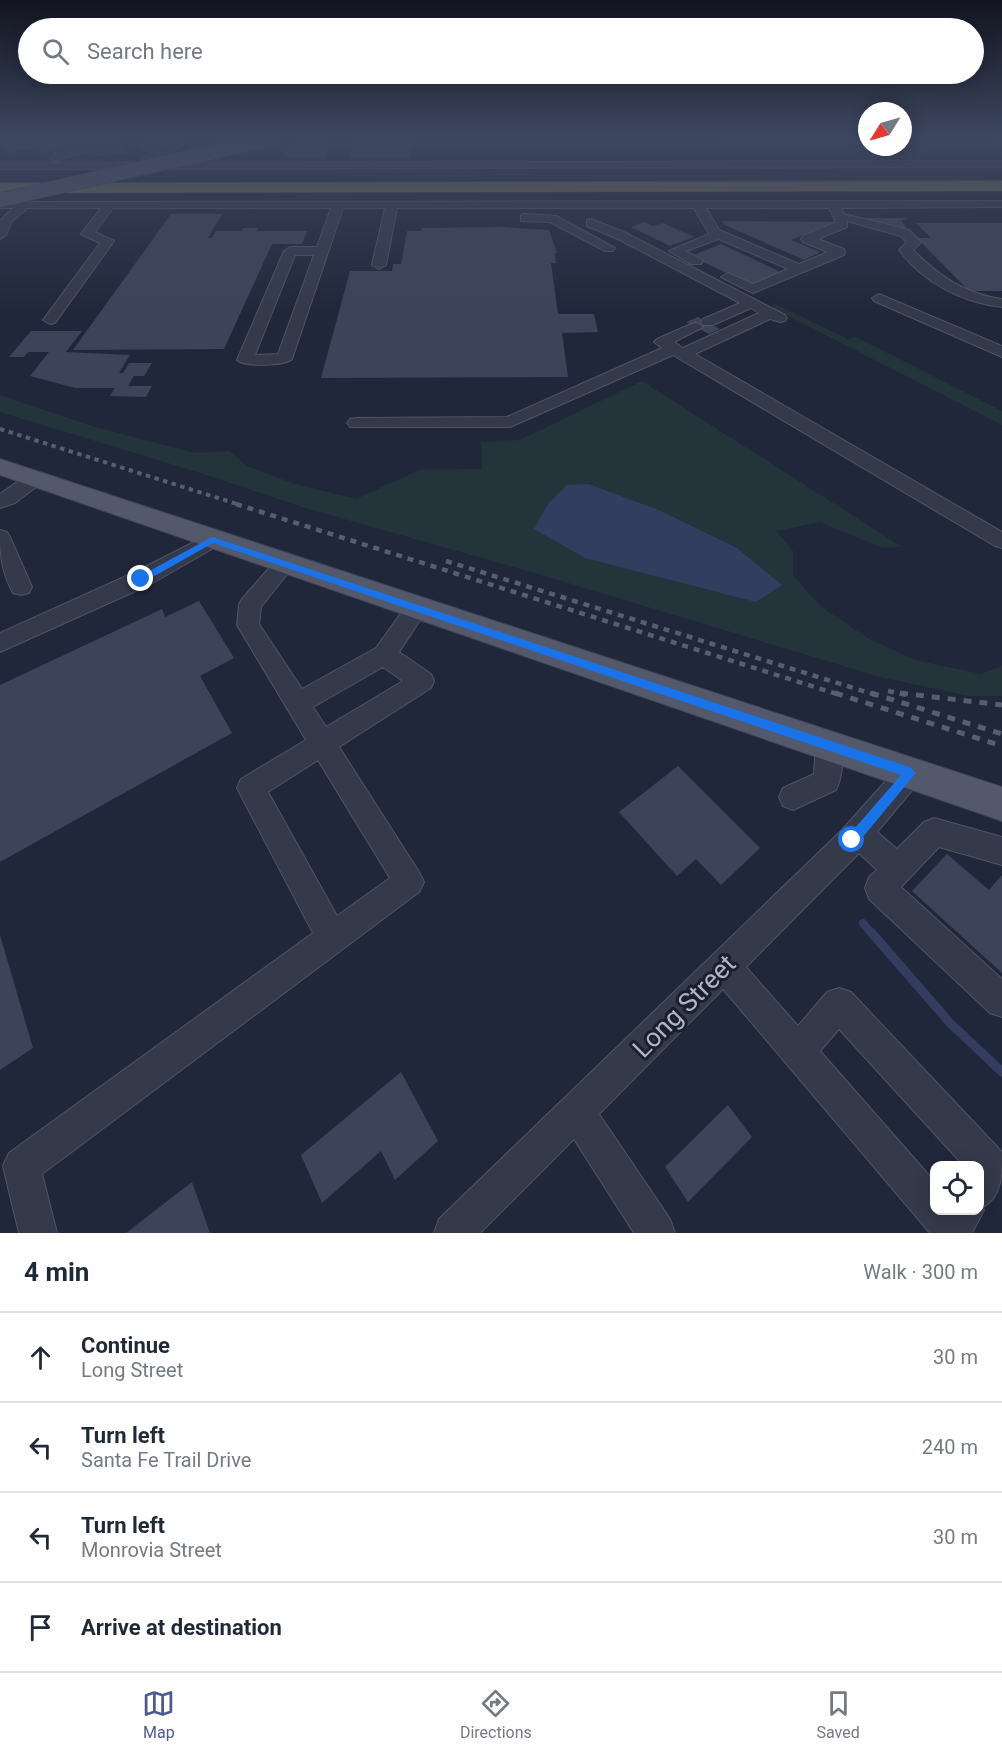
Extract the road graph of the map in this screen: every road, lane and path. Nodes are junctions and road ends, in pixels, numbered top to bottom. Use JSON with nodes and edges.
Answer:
{"nodes":[{"id":1,"x":20,"y":196,"type":"edge"},
{"id":2,"x":0,"y":200,"type":"edge"},
{"id":3,"x":567,"y":204,"type":"junction"},
{"id":4,"x":698,"y":204,"type":"junction"},
{"id":5,"x":833,"y":204,"type":"junction"},
{"id":6,"x":1002,"y":204,"type":"edge"},
{"id":7,"x":0,"y":205,"type":"edge"},
{"id":8,"x":25,"y":205,"type":"junction"},
{"id":9,"x":110,"y":205,"type":"junction"},
{"id":10,"x":392,"y":205,"type":"junction"},
{"id":11,"x":338,"y":206,"type":"junction"},
{"id":12,"x":844,"y":217,"type":"junction"},
{"id":13,"x":933,"y":217,"type":"dead end"},
{"id":14,"x":508,"y":218,"type":"dead end"},
{"id":15,"x":579,"y":218,"type":"junction"},
{"id":16,"x":821,"y":218,"type":"dead end"},
{"id":17,"x":561,"y":224,"type":"junction"},
{"id":18,"x":719,"y":234,"type":"junction"},
{"id":19,"x":0,"y":235,"type":"edge"},
{"id":20,"x":609,"y":248,"type":"dead end"},
{"id":21,"x":322,"y":251,"type":"junction"},
{"id":22,"x":379,"y":265,"type":"dead end"},
{"id":23,"x":799,"y":269,"type":"junction"},
{"id":24,"x":879,"y":298,"type":"dead end"},
{"id":25,"x":751,"y":303,"type":"junction"},
{"id":26,"x":1002,"y":303,"type":"edge"},
{"id":27,"x":50,"y":320,"type":"dead end"},
{"id":28,"x":673,"y":348,"type":"junction"},
{"id":29,"x":1002,"y":352,"type":"edge"},
{"id":30,"x":356,"y":423,"type":"dead end"},
{"id":31,"x":0,"y":467,"type":"edge"},
{"id":32,"x":34,"y":479,"type":"junction"},
{"id":33,"x":0,"y":501,"type":"edge"},
{"id":34,"x":0,"y":537,"type":"edge"},
{"id":35,"x":212,"y":540,"type":"junction"},
{"id":36,"x":1002,"y":541,"type":"edge"},
{"id":37,"x":284,"y":564,"type":"junction"},
{"id":38,"x":21,"y":587,"type":"dead end"},
{"id":39,"x":417,"y":608,"type":"junction"},
{"id":40,"x":0,"y":644,"type":"edge"},
{"id":41,"x":384,"y":655,"type":"junction"},
{"id":42,"x":297,"y":704,"type":"junction"},
{"id":43,"x":322,"y":743,"type":"junction"},
{"id":44,"x":829,"y":746,"type":"junction"},
{"id":45,"x":910,"y":773,"type":"junction"},
{"id":46,"x":793,"y":797,"type":"dead end"},
{"id":47,"x":1002,"y":804,"type":"edge"},
{"id":48,"x":858,"y":834,"type":"junction"},
{"id":49,"x":1002,"y":851,"type":"edge"},
{"id":50,"x":898,"y":869,"type":"junction"},
{"id":51,"x":332,"y":938,"type":"junction"},
{"id":52,"x":724,"y":966,"type":"junction"},
{"id":53,"x":1002,"y":1001,"type":"edge"},
{"id":54,"x":798,"y":1051,"type":"junction"},
{"id":55,"x":577,"y":1112,"type":"junction"},
{"id":56,"x":984,"y":1183,"type":"edge"},
{"id":57,"x":930,"y":1204,"type":"edge"},
{"id":58,"x":939,"y":1215,"type":"edge"},
{"id":59,"x":962,"y":1215,"type":"edge"},
{"id":60,"x":38,"y":1233,"type":"edge"},
{"id":61,"x":453,"y":1233,"type":"edge"},
{"id":62,"x":656,"y":1233,"type":"edge"}],
"edges":[{"from":1,"to":2,"type":"main road","bridge":true},
{"from":3,"to":4,"type":"street"},
{"from":3,"to":10,"type":"street"},
{"from":3,"to":15,"type":"street"},
{"from":4,"to":5,"type":"street"},
{"from":4,"to":18,"type":"street"},
{"from":5,"to":6,"type":"street"},
{"from":5,"to":12,"type":"street"},
{"from":7,"to":8,"type":"street"},
{"from":8,"to":9,"type":"street"},
{"from":8,"to":19,"type":"street"},
{"from":9,"to":11,"type":"street"},
{"from":9,"to":27,"type":"street"},
{"from":10,"to":11,"type":"street"},
{"from":10,"to":22,"type":"street"},
{"from":11,"to":21,"type":"street"},
{"from":12,"to":13,"type":"street"},
{"from":12,"to":16,"type":"street"},
{"from":12,"to":23,"type":"street"},
{"from":12,"to":26,"type":"street"},
{"from":14,"to":17,"type":"street"},
{"from":15,"to":17,"type":"street"},
{"from":15,"to":25,"type":"street"},
{"from":17,"to":20,"type":"street"},
{"from":18,"to":23,"type":"street"},
{"from":18,"to":23,"type":"street"},
{"from":21,"to":21,"type":"street"},
{"from":24,"to":29,"type":"street"},
{"from":25,"to":28,"type":"street"},
{"from":25,"to":28,"type":"street"},
{"from":28,"to":30,"type":"street"},
{"from":28,"to":36,"type":"street"},
{"from":31,"to":32,"type":"main road"},
{"from":32,"to":33,"type":"street"},
{"from":32,"to":35,"type":"main road"},
{"from":34,"to":38,"type":"street"},
{"from":35,"to":37,"type":"main road"},
{"from":35,"to":40,"type":"street"},
{"from":37,"to":39,"type":"main road"},
{"from":37,"to":42,"type":"street"},
{"from":39,"to":41,"type":"street"},
{"from":39,"to":44,"type":"main road"},
{"from":41,"to":42,"type":"street"},
{"from":41,"to":43,"type":"street"},
{"from":42,"to":43,"type":"street"},
{"from":43,"to":51,"type":"street"},
{"from":43,"to":51,"type":"street"},
{"from":44,"to":45,"type":"main road"},
{"from":44,"to":46,"type":"street"},
{"from":45,"to":47,"type":"main road"},
{"from":45,"to":48,"type":"street","name":"Long Street"},
{"from":48,"to":50,"type":"street"},
{"from":48,"to":52,"type":"street","name":"Long Street"},
{"from":49,"to":50,"type":"street"},
{"from":50,"to":53,"type":"street"},
{"from":51,"to":60,"type":"street"},
{"from":52,"to":54,"type":"street"},
{"from":52,"to":55,"type":"street","name":"Long Street"},
{"from":54,"to":56,"type":"street"},
{"from":54,"to":57,"type":"street"},
{"from":55,"to":61,"type":"street","name":"Long Street"},
{"from":55,"to":62,"type":"street"},
{"from":58,"to":59,"type":"street"}]}
